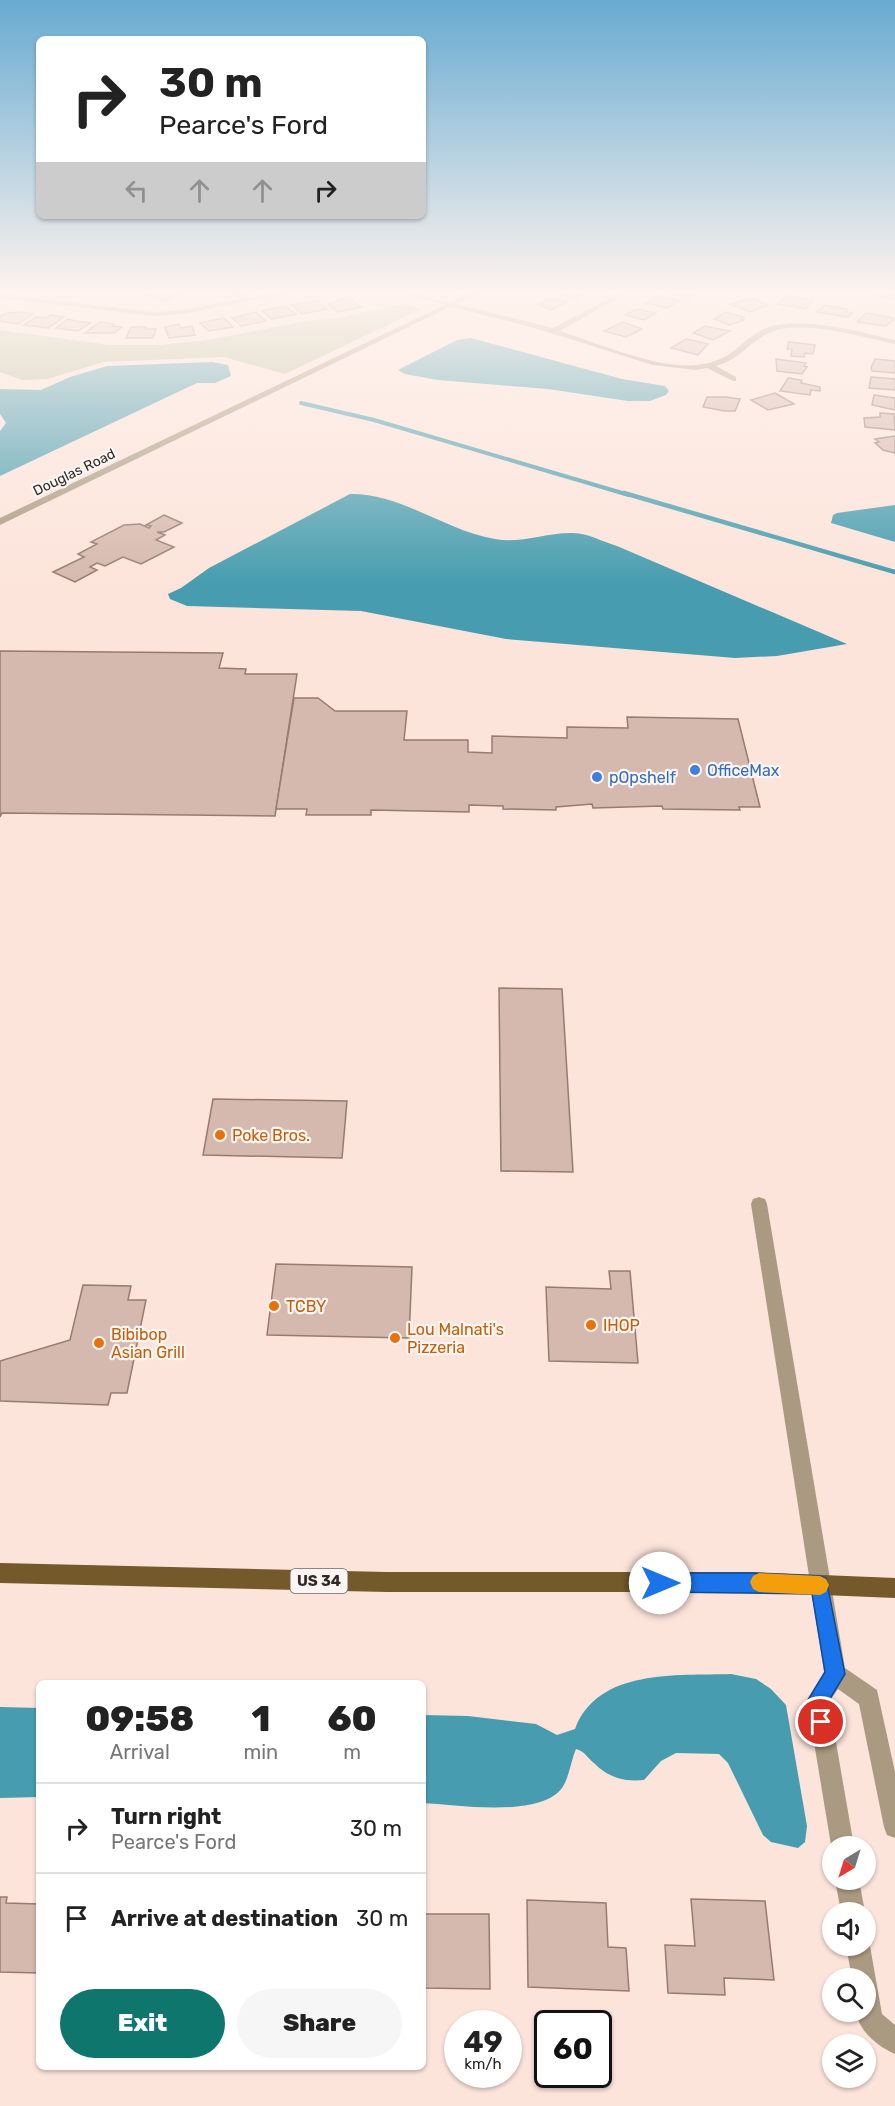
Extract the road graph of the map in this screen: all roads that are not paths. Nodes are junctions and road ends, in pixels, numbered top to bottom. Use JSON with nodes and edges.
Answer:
{"nodes":[{"id":1,"x":280,"y":387,"type":"edge"},
{"id":2,"x":0,"y":522,"type":"edge"},
{"id":3,"x":759,"y":1204,"type":"dead end"},
{"id":4,"x":0,"y":1573,"type":"edge"},
{"id":5,"x":820,"y":1585,"type":"junction"},
{"id":6,"x":895,"y":1588,"type":"edge"},
{"id":7,"x":835,"y":1674,"type":"junction"},
{"id":8,"x":895,"y":1827,"type":"edge"},
{"id":9,"x":840,"y":1836,"type":"edge"},
{"id":10,"x":872,"y":2022,"type":"edge"},
{"id":11,"x":895,"y":2041,"type":"edge"}],
"edges":[{"from":1,"to":2,"type":"street","name":"Douglas Road"},
{"from":3,"to":5,"type":"street"},
{"from":4,"to":5,"type":"main road","number":"US 34"},
{"from":5,"to":6,"type":"main road","number":"US 34"},
{"from":5,"to":7,"type":"street"},
{"from":7,"to":8,"type":"street"},
{"from":7,"to":9,"type":"street"},
{"from":10,"to":11,"type":"street"}]}
